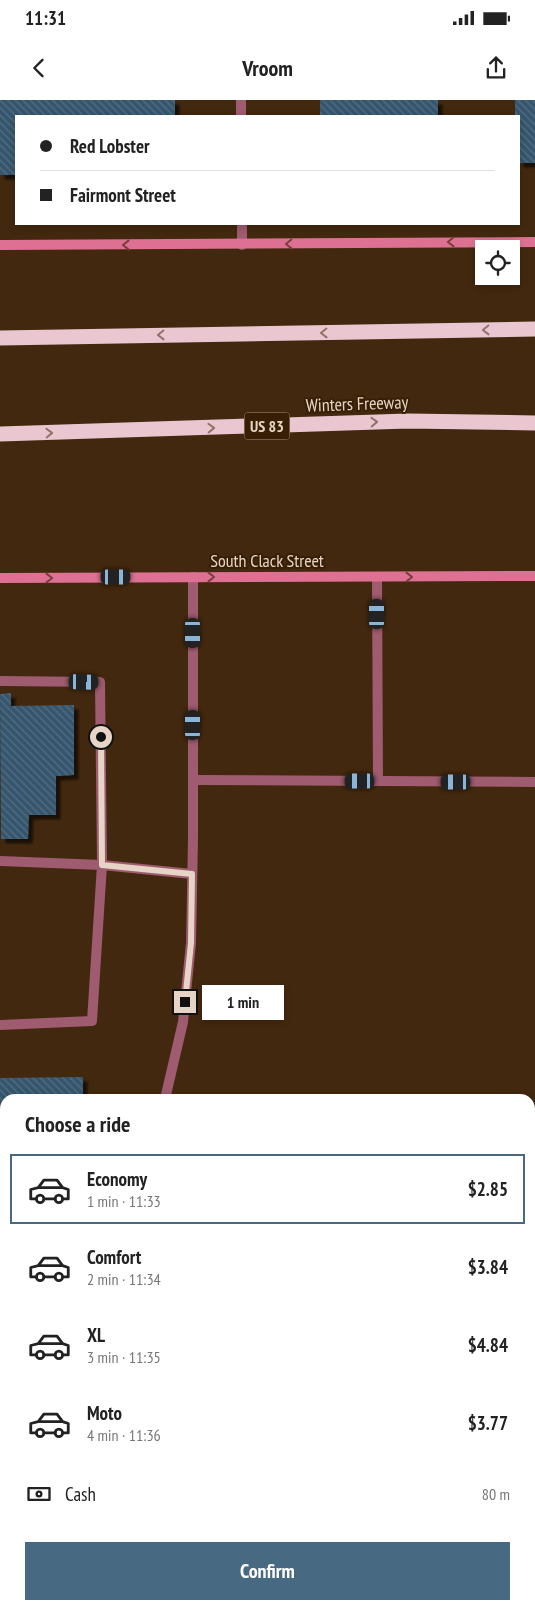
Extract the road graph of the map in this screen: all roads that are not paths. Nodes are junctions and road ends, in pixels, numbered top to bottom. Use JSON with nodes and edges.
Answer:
{"nodes":[{"id":1,"x":241,"y":100,"type":"edge"},
{"id":2,"x":242,"y":115,"type":"edge"},
{"id":3,"x":242,"y":225,"type":"edge"},
{"id":4,"x":535,"y":242,"type":"edge"},
{"id":5,"x":0,"y":245,"type":"edge"},
{"id":6,"x":242,"y":245,"type":"junction"},
{"id":7,"x":535,"y":329,"type":"edge"},
{"id":8,"x":0,"y":338,"type":"edge"},
{"id":9,"x":535,"y":423,"type":"edge"},
{"id":10,"x":0,"y":434,"type":"edge"},
{"id":11,"x":535,"y":576,"type":"edge"},
{"id":12,"x":193,"y":577,"type":"junction"},
{"id":13,"x":377,"y":577,"type":"junction"},
{"id":14,"x":0,"y":578,"type":"edge"},
{"id":15,"x":0,"y":681,"type":"edge"},
{"id":16,"x":193,"y":780,"type":"junction"},
{"id":17,"x":378,"y":781,"type":"junction"},
{"id":18,"x":535,"y":782,"type":"edge"},
{"id":19,"x":0,"y":861,"type":"edge"},
{"id":20,"x":102,"y":865,"type":"junction"},
{"id":21,"x":192,"y":874,"type":"junction"},
{"id":22,"x":0,"y":1025,"type":"edge"},
{"id":23,"x":166,"y":1094,"type":"edge"}],
"edges":[{"from":1,"to":2,"type":"street"},
{"from":3,"to":6,"type":"street"},
{"from":4,"to":6,"type":"main road","one_way":true},
{"from":6,"to":5,"type":"main road","one_way":true},
{"from":7,"to":8,"type":"highway","one_way":true},
{"from":10,"to":9,"type":"highway","name":"Winters Freeway","number":"US 83","one_way":true},
{"from":13,"to":11,"type":"main road","name":"South Clack Street","one_way":true},
{"from":12,"to":13,"type":"main road","name":"South Clack Street","one_way":true},
{"from":14,"to":12,"type":"main road","name":"South Clack Street","one_way":true},
{"from":12,"to":16,"type":"street"},
{"from":13,"to":17,"type":"street"},
{"from":15,"to":20,"type":"street"},
{"from":16,"to":17,"type":"street"},
{"from":16,"to":21,"type":"street"},
{"from":17,"to":18,"type":"street"},
{"from":19,"to":20,"type":"street"},
{"from":20,"to":21,"type":"street"},
{"from":20,"to":22,"type":"street"},
{"from":21,"to":23,"type":"street"}]}
